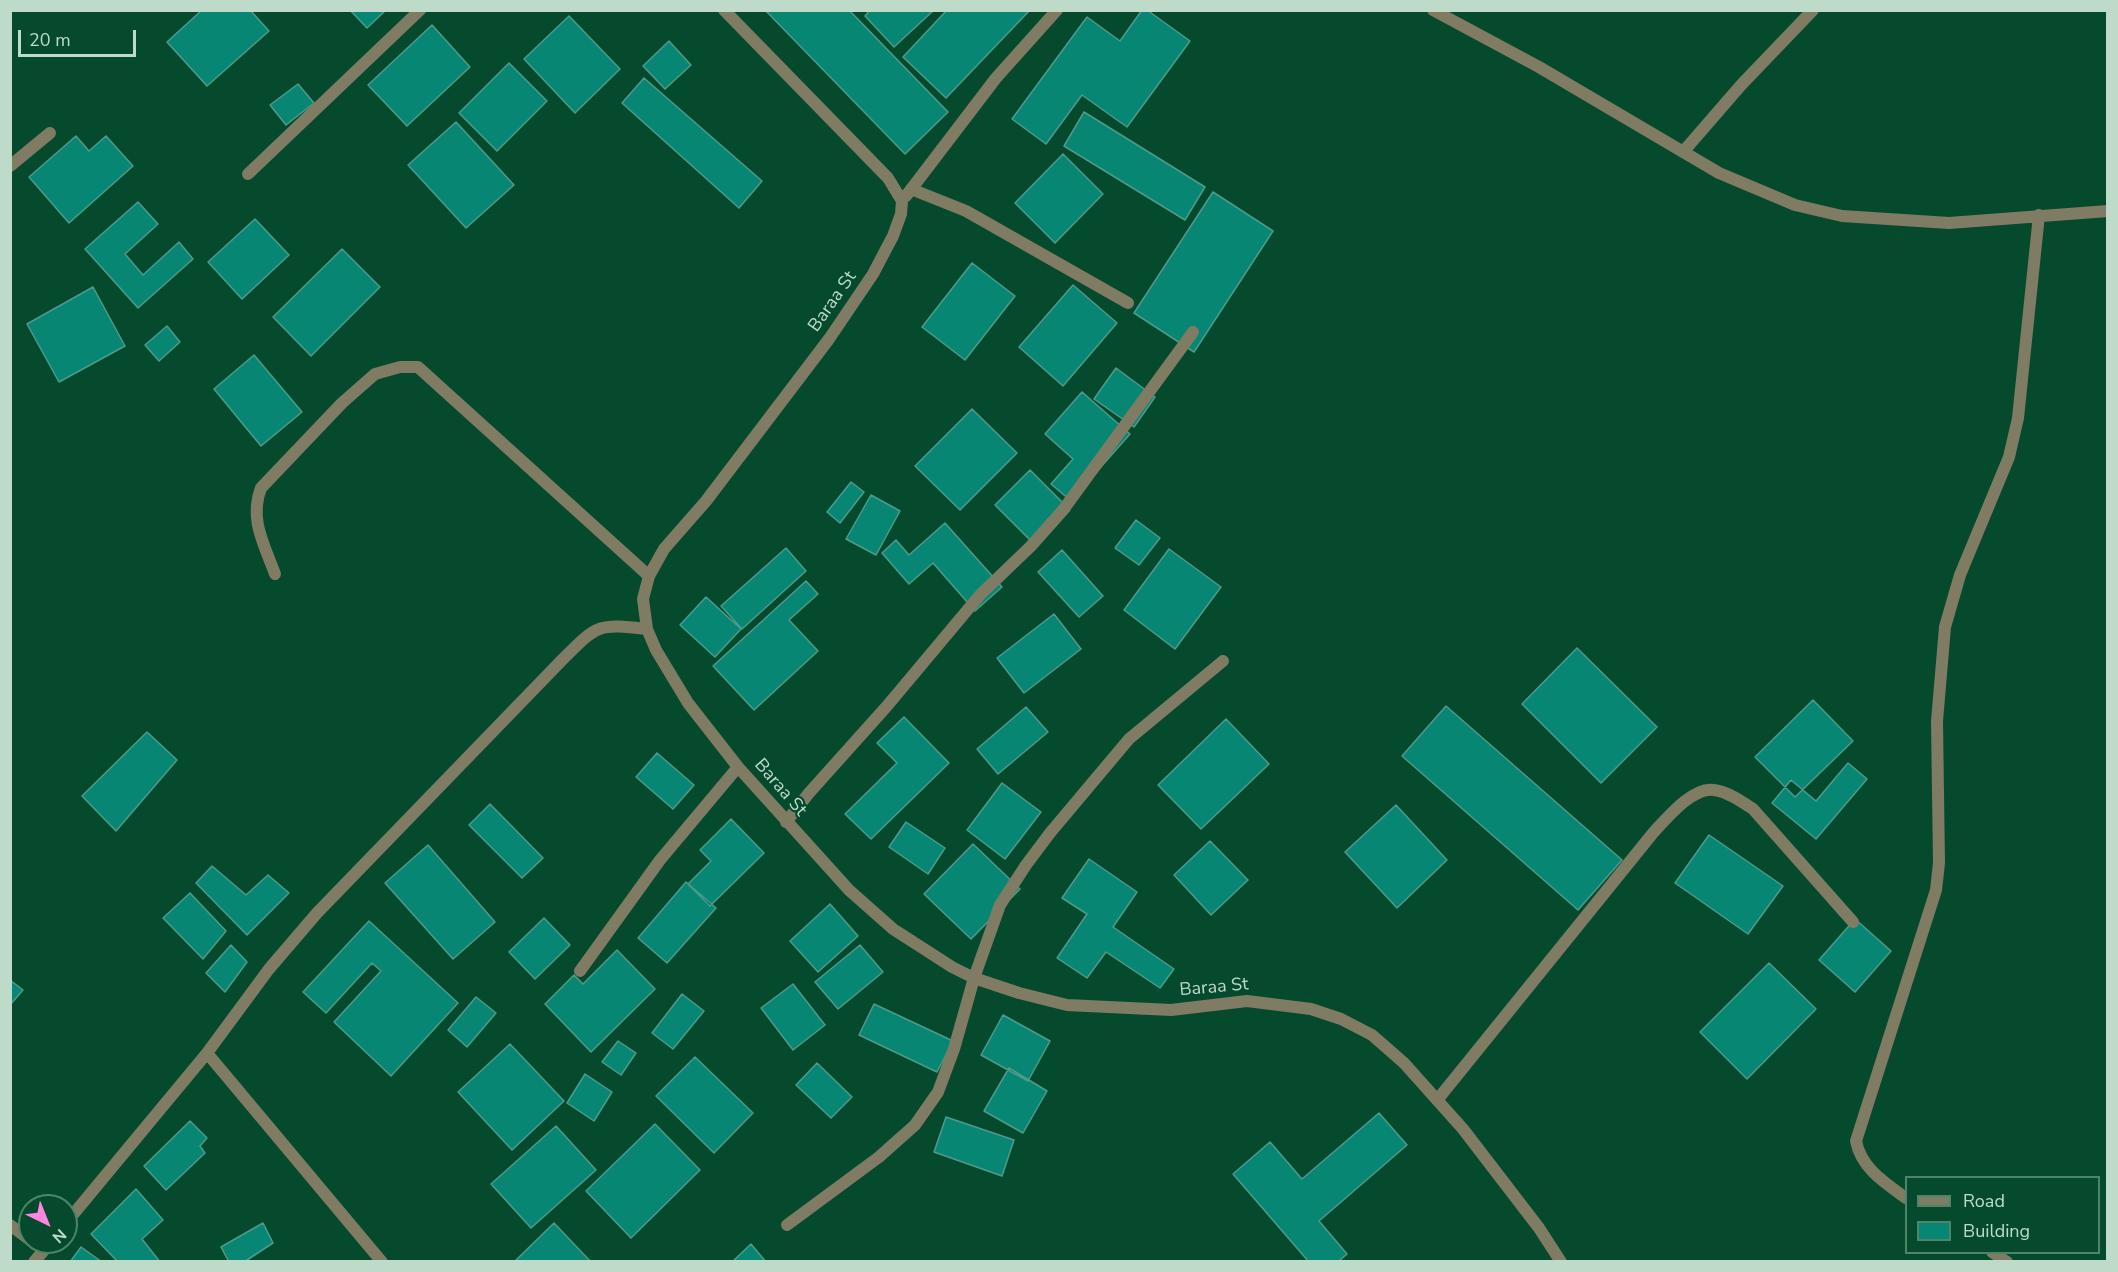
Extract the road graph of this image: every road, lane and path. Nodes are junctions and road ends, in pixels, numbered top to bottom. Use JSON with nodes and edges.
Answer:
{"nodes":[{"id":1,"x":420,"y":10,"type":"edge"},
{"id":2,"x":724,"y":10,"type":"edge"},
{"id":3,"x":1057,"y":10,"type":"edge"},
{"id":4,"x":1433,"y":10,"type":"edge"},
{"id":5,"x":1813,"y":10,"type":"edge"},
{"id":6,"x":50,"y":133,"type":"dead end"},
{"id":7,"x":1683,"y":152,"type":"junction"},
{"id":8,"x":10,"y":166,"type":"edge"},
{"id":9,"x":248,"y":174,"type":"dead end"},
{"id":10,"x":910,"y":189,"type":"junction"},
{"id":11,"x":902,"y":201,"type":"junction"},
{"id":12,"x":2108,"y":211,"type":"edge"},
{"id":13,"x":2039,"y":215,"type":"junction"},
{"id":14,"x":1128,"y":303,"type":"dead end"},
{"id":15,"x":1193,"y":332,"type":"dead end"},
{"id":16,"x":275,"y":574,"type":"dead end"},
{"id":17,"x":649,"y":576,"type":"junction"},
{"id":18,"x":647,"y":629,"type":"junction"},
{"id":19,"x":1223,"y":661,"type":"dead end"},
{"id":20,"x":738,"y":767,"type":"junction"},
{"id":21,"x":786,"y":822,"type":"junction"},
{"id":22,"x":1853,"y":922,"type":"dead end"},
{"id":23,"x":580,"y":971,"type":"dead end"},
{"id":24,"x":974,"y":978,"type":"junction"},
{"id":25,"x":207,"y":1053,"type":"junction"},
{"id":26,"x":1438,"y":1099,"type":"junction"},
{"id":27,"x":1905,"y":1197,"type":"edge"},
{"id":28,"x":78,"y":1209,"type":"edge"},
{"id":29,"x":787,"y":1226,"type":"dead end"},
{"id":30,"x":382,"y":1262,"type":"edge"},
{"id":31,"x":1561,"y":1262,"type":"edge"}],
"edges":[{"from":1,"to":9,"type":"street"},
{"from":2,"to":11,"type":"street"},
{"from":3,"to":10,"type":"street"},
{"from":4,"to":7,"type":"street"},
{"from":5,"to":7,"type":"street"},
{"from":6,"to":8,"type":"street"},
{"from":7,"to":13,"type":"street"},
{"from":10,"to":11,"type":"street"},
{"from":10,"to":14,"type":"street"},
{"from":11,"to":17,"type":"street","name":"Baraa St"},
{"from":12,"to":13,"type":"street"},
{"from":13,"to":27,"type":"street"},
{"from":15,"to":21,"type":"street"},
{"from":16,"to":17,"type":"street"},
{"from":17,"to":18,"type":"street","name":"Baraa St"},
{"from":18,"to":20,"type":"street","name":"Baraa St"},
{"from":18,"to":25,"type":"street"},
{"from":19,"to":24,"type":"street"},
{"from":20,"to":21,"type":"street","name":"Baraa St"},
{"from":20,"to":23,"type":"street"},
{"from":21,"to":24,"type":"street","name":"Baraa St"},
{"from":22,"to":26,"type":"street"},
{"from":24,"to":26,"type":"street","name":"Baraa St"},
{"from":24,"to":29,"type":"street"},
{"from":25,"to":28,"type":"street"},
{"from":25,"to":30,"type":"street"},
{"from":26,"to":31,"type":"street","name":"Baraa St"}]}
